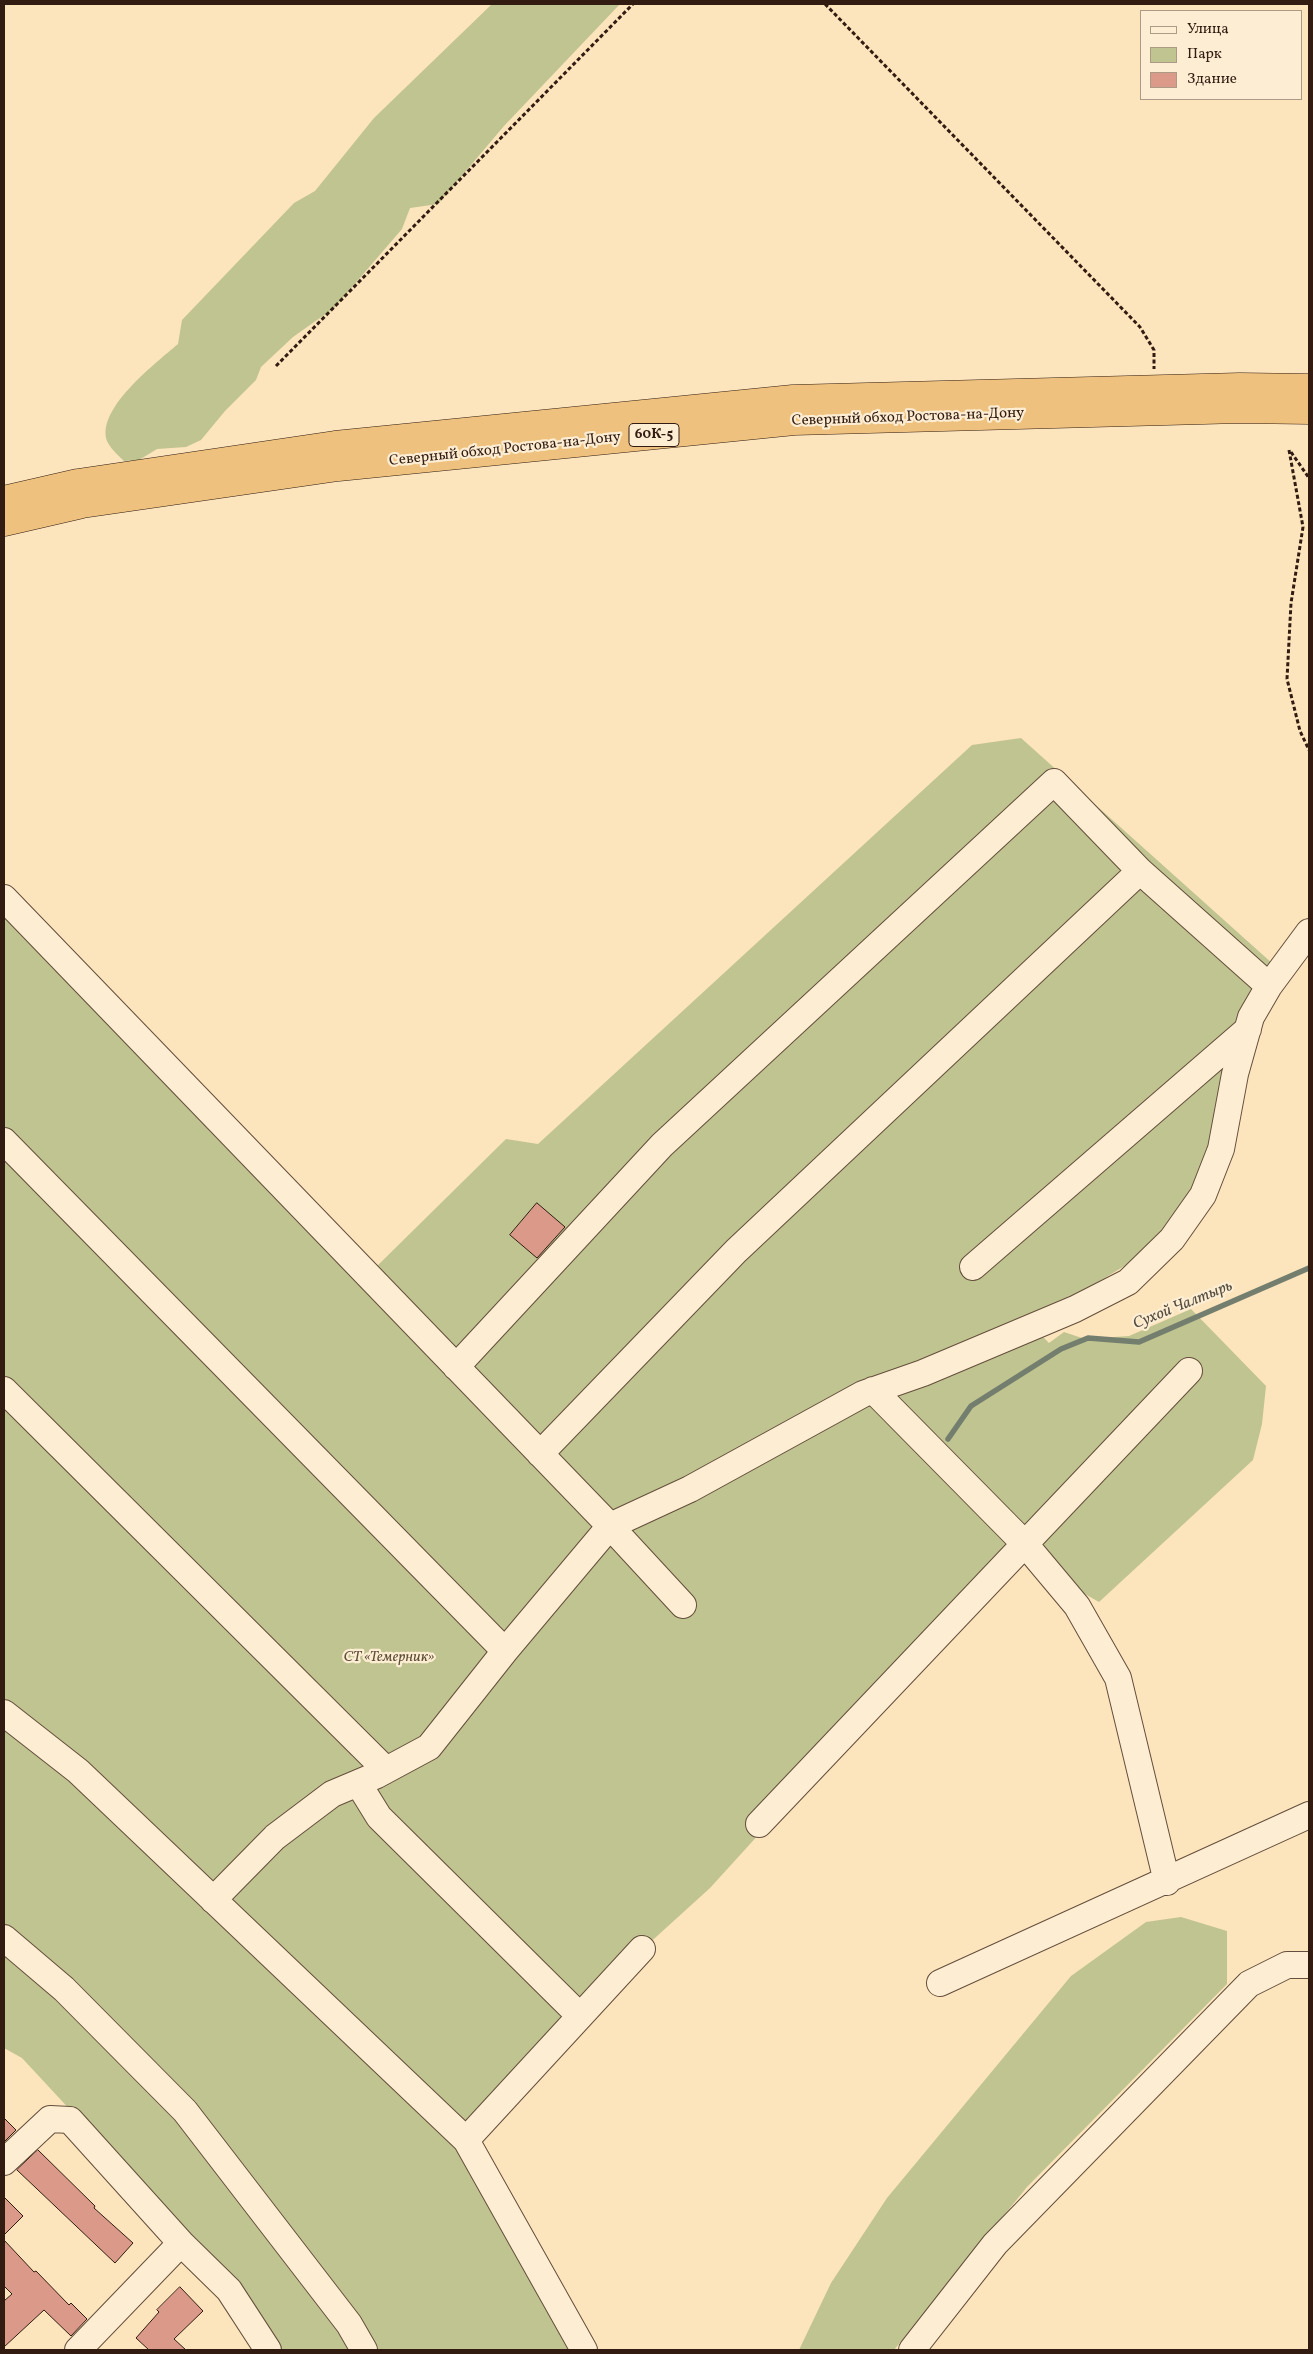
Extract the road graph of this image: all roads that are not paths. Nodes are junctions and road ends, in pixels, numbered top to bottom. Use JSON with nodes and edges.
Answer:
{"nodes":[{"id":1,"x":1309,"y":388,"type":"edge"},
{"id":2,"x":1309,"y":410,"type":"edge"},
{"id":3,"x":4,"y":500,"type":"edge"},
{"id":4,"x":4,"y":522,"type":"edge"},
{"id":5,"x":1140,"y":871,"type":"junction"},
{"id":6,"x":4,"y":898,"type":"edge"},
{"id":7,"x":1309,"y":932,"type":"edge"},
{"id":8,"x":1269,"y":986,"type":"junction"},
{"id":9,"x":1248,"y":1030,"type":"junction"},
{"id":10,"x":4,"y":1141,"type":"edge"},
{"id":11,"x":973,"y":1267,"type":"dead end"},
{"id":12,"x":456,"y":1367,"type":"junction"},
{"id":13,"x":1189,"y":1371,"type":"dead end"},
{"id":14,"x":4,"y":1390,"type":"edge"},
{"id":15,"x":873,"y":1390,"type":"junction"},
{"id":16,"x":540,"y":1454,"type":"junction"},
{"id":17,"x":610,"y":1526,"type":"junction"},
{"id":18,"x":1025,"y":1544,"type":"junction"},
{"id":19,"x":684,"y":1605,"type":"dead end"},
{"id":20,"x":505,"y":1651,"type":"junction"},
{"id":21,"x":4,"y":1713,"type":"edge"},
{"id":22,"x":386,"y":1770,"type":"junction"},
{"id":23,"x":358,"y":1783,"type":"junction"},
{"id":24,"x":1309,"y":1815,"type":"edge"},
{"id":25,"x":759,"y":1824,"type":"dead end"},
{"id":26,"x":1167,"y":1882,"type":"junction"},
{"id":27,"x":213,"y":1900,"type":"junction"},
{"id":28,"x":4,"y":1938,"type":"edge"},
{"id":29,"x":642,"y":1949,"type":"dead end"},
{"id":30,"x":1309,"y":1965,"type":"edge"},
{"id":31,"x":940,"y":1983,"type":"dead end"},
{"id":32,"x":580,"y":2016,"type":"junction"},
{"id":33,"x":466,"y":2140,"type":"junction"},
{"id":34,"x":4,"y":2162,"type":"edge"},
{"id":35,"x":182,"y":2243,"type":"junction"},
{"id":36,"x":78,"y":2350,"type":"edge"},
{"id":37,"x":268,"y":2350,"type":"edge"},
{"id":38,"x":364,"y":2350,"type":"edge"},
{"id":39,"x":584,"y":2350,"type":"edge"},
{"id":40,"x":912,"y":2350,"type":"edge"}],
"edges":[{"from":1,"to":3,"type":"highway","name":"Северный обход Ростова-на-Дону","number":"60К-5"},
{"from":2,"to":4,"type":"highway","name":"Северный обход Ростова-на-Дону","number":"60К-5"},
{"from":5,"to":8,"type":"street"},
{"from":5,"to":12,"type":"street"},
{"from":5,"to":16,"type":"street"},
{"from":6,"to":12,"type":"street"},
{"from":7,"to":8,"type":"street"},
{"from":8,"to":9,"type":"street"},
{"from":9,"to":11,"type":"street"},
{"from":9,"to":15,"type":"street"},
{"from":10,"to":20,"type":"street"},
{"from":12,"to":16,"type":"street"},
{"from":13,"to":18,"type":"street"},
{"from":14,"to":22,"type":"street"},
{"from":15,"to":17,"type":"street"},
{"from":15,"to":18,"type":"street"},
{"from":16,"to":17,"type":"street"},
{"from":17,"to":19,"type":"street"},
{"from":17,"to":20,"type":"street"},
{"from":18,"to":25,"type":"street"},
{"from":18,"to":26,"type":"street"},
{"from":20,"to":22,"type":"street"},
{"from":21,"to":27,"type":"street"},
{"from":22,"to":23,"type":"street"},
{"from":23,"to":27,"type":"street"},
{"from":23,"to":32,"type":"street"},
{"from":24,"to":26,"type":"street"},
{"from":26,"to":31,"type":"street"},
{"from":27,"to":33,"type":"street"},
{"from":28,"to":38,"type":"street"},
{"from":29,"to":32,"type":"street"},
{"from":30,"to":40,"type":"street"},
{"from":32,"to":33,"type":"street"},
{"from":33,"to":39,"type":"street"},
{"from":34,"to":35,"type":"street"},
{"from":35,"to":36,"type":"street"},
{"from":35,"to":37,"type":"street"}]}
